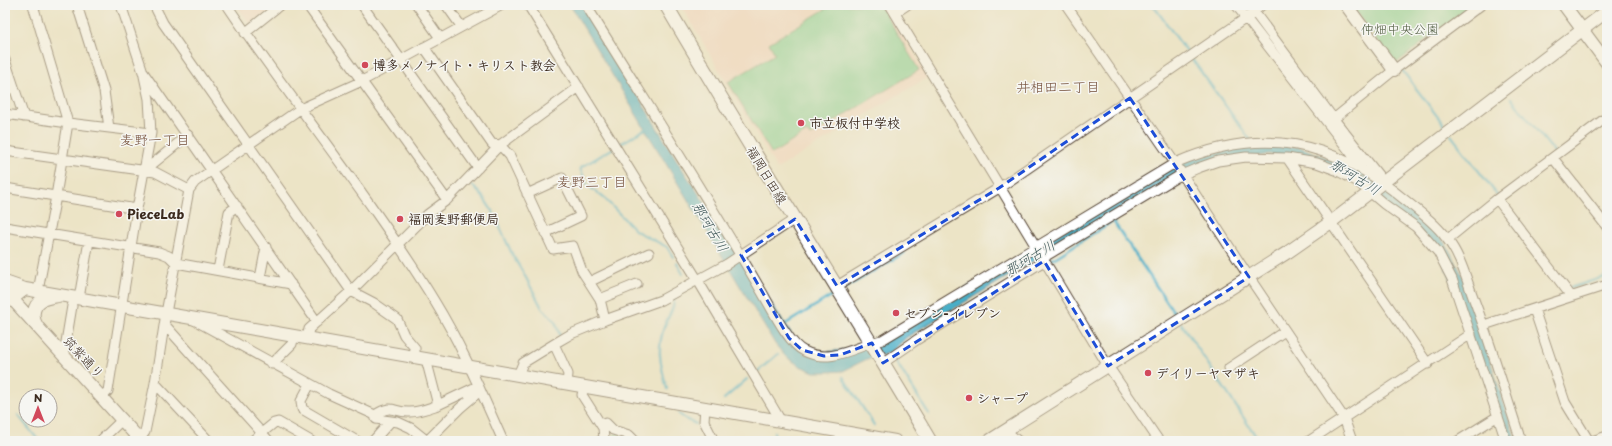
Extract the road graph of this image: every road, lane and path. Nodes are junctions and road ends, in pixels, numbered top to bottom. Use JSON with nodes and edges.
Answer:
{"nodes":[{"id":1,"x":33,"y":5,"type":"edge"},
{"id":2,"x":77,"y":5,"type":"edge"},
{"id":3,"x":154,"y":5,"type":"edge"},
{"id":4,"x":227,"y":5,"type":"edge"},
{"id":5,"x":280,"y":5,"type":"edge"},
{"id":6,"x":307,"y":5,"type":"edge"},
{"id":7,"x":362,"y":5,"type":"edge"},
{"id":8,"x":417,"y":5,"type":"edge"},
{"id":9,"x":446,"y":5,"type":"edge"},
{"id":10,"x":502,"y":5,"type":"edge"},
{"id":11,"x":528,"y":5,"type":"edge"},
{"id":12,"x":586,"y":5,"type":"edge"},
{"id":13,"x":666,"y":5,"type":"edge"},
{"id":14,"x":890,"y":5,"type":"edge"},
{"id":15,"x":907,"y":5,"type":"edge"},
{"id":16,"x":1066,"y":5,"type":"edge"},
{"id":17,"x":1236,"y":5,"type":"edge"},
{"id":18,"x":1262,"y":5,"type":"edge"},
{"id":19,"x":1346,"y":5,"type":"edge"},
{"id":20,"x":1480,"y":5,"type":"edge"},
{"id":21,"x":1564,"y":5,"type":"edge"},
{"id":22,"x":123,"y":6,"type":"edge"},
{"id":23,"x":1251,"y":8,"type":"edge"},
{"id":24,"x":1607,"y":11,"type":"edge"},
{"id":25,"x":895,"y":13,"type":"junction"},
{"id":26,"x":1246,"y":18,"type":"junction"},
{"id":27,"x":461,"y":26,"type":"junction"},
{"id":28,"x":1583,"y":29,"type":"junction"},
{"id":29,"x":245,"y":33,"type":"junction"},
{"id":30,"x":440,"y":38,"type":"junction"},
{"id":31,"x":424,"y":47,"type":"junction"},
{"id":32,"x":5,"y":60,"type":"edge"},
{"id":33,"x":401,"y":60,"type":"junction"},
{"id":34,"x":1607,"y":62,"type":"edge"},
{"id":35,"x":1394,"y":70,"type":"junction"},
{"id":36,"x":143,"y":72,"type":"junction"},
{"id":37,"x":362,"y":81,"type":"junction"},
{"id":38,"x":579,"y":87,"type":"junction"},
{"id":39,"x":1130,"y":98,"type":"junction"},
{"id":40,"x":300,"y":109,"type":"junction"},
{"id":41,"x":5,"y":114,"type":"edge"},
{"id":42,"x":24,"y":117,"type":"junction"},
{"id":43,"x":1607,"y":117,"type":"edge"},
{"id":44,"x":1330,"y":121,"type":"junction"},
{"id":45,"x":68,"y":123,"type":"junction"},
{"id":46,"x":109,"y":128,"type":"junction"},
{"id":47,"x":151,"y":133,"type":"junction"},
{"id":48,"x":188,"y":135,"type":"junction"},
{"id":49,"x":248,"y":144,"type":"junction"},
{"id":50,"x":500,"y":145,"type":"junction"},
{"id":51,"x":5,"y":152,"type":"edge"},
{"id":52,"x":1287,"y":158,"type":"junction"},
{"id":53,"x":1553,"y":158,"type":"junction"},
{"id":54,"x":62,"y":160,"type":"junction"},
{"id":55,"x":1175,"y":163,"type":"junction"},
{"id":56,"x":478,"y":168,"type":"junction"},
{"id":57,"x":1363,"y":169,"type":"junction"},
{"id":58,"x":212,"y":170,"type":"junction"},
{"id":59,"x":144,"y":171,"type":"junction"},
{"id":60,"x":1182,"y":175,"type":"junction"},
{"id":61,"x":1384,"y":182,"type":"junction"},
{"id":62,"x":5,"y":188,"type":"edge"},
{"id":63,"x":999,"y":188,"type":"junction"},
{"id":64,"x":189,"y":190,"type":"junction"},
{"id":65,"x":1369,"y":192,"type":"junction"},
{"id":66,"x":528,"y":194,"type":"junction"},
{"id":67,"x":56,"y":196,"type":"junction"},
{"id":68,"x":1497,"y":199,"type":"junction"},
{"id":69,"x":447,"y":200,"type":"junction"},
{"id":70,"x":237,"y":206,"type":"junction"},
{"id":71,"x":137,"y":209,"type":"junction"},
{"id":72,"x":795,"y":219,"type":"junction"},
{"id":73,"x":1331,"y":222,"type":"junction"},
{"id":74,"x":5,"y":227,"type":"edge"},
{"id":75,"x":1607,"y":227,"type":"edge"},
{"id":76,"x":49,"y":233,"type":"junction"},
{"id":77,"x":545,"y":234,"type":"junction"},
{"id":78,"x":1448,"y":239,"type":"junction"},
{"id":79,"x":89,"y":241,"type":"junction"},
{"id":80,"x":398,"y":244,"type":"junction"},
{"id":81,"x":266,"y":247,"type":"junction"},
{"id":82,"x":1035,"y":247,"type":"junction"},
{"id":83,"x":131,"y":248,"type":"junction"},
{"id":84,"x":649,"y":253,"type":"dead end"},
{"id":85,"x":741,"y":255,"type":"junction"},
{"id":86,"x":1044,"y":261,"type":"junction"},
{"id":87,"x":176,"y":263,"type":"junction"},
{"id":88,"x":218,"y":270,"type":"junction"},
{"id":89,"x":1249,"y":277,"type":"junction"},
{"id":90,"x":260,"y":278,"type":"junction"},
{"id":91,"x":697,"y":279,"type":"junction"},
{"id":92,"x":5,"y":282,"type":"edge"},
{"id":93,"x":589,"y":282,"type":"junction"},
{"id":94,"x":291,"y":284,"type":"junction"},
{"id":95,"x":637,"y":284,"type":"dead end"},
{"id":96,"x":1607,"y":285,"type":"edge"},
{"id":97,"x":837,"y":286,"type":"junction"},
{"id":98,"x":25,"y":289,"type":"junction"},
{"id":99,"x":38,"y":291,"type":"junction"},
{"id":100,"x":351,"y":291,"type":"junction"},
{"id":101,"x":63,"y":295,"type":"junction"},
{"id":102,"x":1571,"y":296,"type":"junction"},
{"id":103,"x":7,"y":299,"type":"edge"},
{"id":104,"x":600,"y":299,"type":"junction"},
{"id":105,"x":76,"y":302,"type":"junction"},
{"id":106,"x":121,"y":305,"type":"junction"},
{"id":107,"x":1534,"y":310,"type":"junction"},
{"id":108,"x":187,"y":317,"type":"junction"},
{"id":109,"x":165,"y":319,"type":"junction"},
{"id":110,"x":605,"y":320,"type":"junction"},
{"id":111,"x":317,"y":322,"type":"junction"},
{"id":112,"x":1484,"y":325,"type":"junction"},
{"id":113,"x":39,"y":328,"type":"junction"},
{"id":114,"x":1285,"y":331,"type":"junction"},
{"id":115,"x":1471,"y":334,"type":"junction"},
{"id":116,"x":294,"y":336,"type":"junction"},
{"id":117,"x":307,"y":338,"type":"junction"},
{"id":118,"x":872,"y":342,"type":"junction"},
{"id":119,"x":554,"y":344,"type":"junction"},
{"id":120,"x":60,"y":352,"type":"junction"},
{"id":121,"x":421,"y":358,"type":"junction"},
{"id":122,"x":882,"y":361,"type":"junction"},
{"id":123,"x":272,"y":364,"type":"junction"},
{"id":124,"x":1428,"y":364,"type":"junction"},
{"id":125,"x":1108,"y":366,"type":"junction"},
{"id":126,"x":470,"y":367,"type":"junction"},
{"id":127,"x":1230,"y":368,"type":"dead end"},
{"id":128,"x":518,"y":375,"type":"junction"},
{"id":129,"x":155,"y":383,"type":"junction"},
{"id":130,"x":310,"y":384,"type":"junction"},
{"id":131,"x":568,"y":384,"type":"junction"},
{"id":132,"x":584,"y":386,"type":"junction"},
{"id":133,"x":479,"y":388,"type":"junction"},
{"id":134,"x":102,"y":397,"type":"junction"},
{"id":135,"x":438,"y":405,"type":"junction"},
{"id":136,"x":705,"y":407,"type":"junction"},
{"id":137,"x":374,"y":415,"type":"junction"},
{"id":138,"x":1498,"y":416,"type":"junction"},
{"id":139,"x":1344,"y":418,"type":"junction"},
{"id":140,"x":123,"y":419,"type":"junction"},
{"id":141,"x":781,"y":421,"type":"junction"},
{"id":142,"x":390,"y":422,"type":"junction"},
{"id":143,"x":601,"y":425,"type":"junction"},
{"id":144,"x":1006,"y":431,"type":"junction"},
{"id":145,"x":262,"y":433,"type":"junction"},
{"id":146,"x":1607,"y":436,"type":"edge"},
{"id":147,"x":850,"y":437,"type":"edge"},
{"id":148,"x":140,"y":440,"type":"edge"},
{"id":149,"x":427,"y":440,"type":"edge"},
{"id":150,"x":100,"y":441,"type":"edge"},
{"id":151,"x":210,"y":441,"type":"edge"},
{"id":152,"x":252,"y":441,"type":"edge"},
{"id":153,"x":269,"y":441,"type":"edge"},
{"id":154,"x":311,"y":441,"type":"edge"},
{"id":155,"x":357,"y":441,"type":"edge"},
{"id":156,"x":373,"y":441,"type":"edge"},
{"id":157,"x":503,"y":441,"type":"edge"},
{"id":158,"x":600,"y":441,"type":"edge"},
{"id":159,"x":635,"y":441,"type":"edge"},
{"id":160,"x":714,"y":441,"type":"edge"},
{"id":161,"x":894,"y":441,"type":"edge"},
{"id":162,"x":930,"y":441,"type":"edge"},
{"id":163,"x":989,"y":441,"type":"edge"},
{"id":164,"x":1018,"y":441,"type":"edge"},
{"id":165,"x":1159,"y":441,"type":"edge"},
{"id":166,"x":1309,"y":441,"type":"edge"},
{"id":167,"x":1352,"y":441,"type":"edge"},
{"id":168,"x":1458,"y":441,"type":"edge"},
{"id":169,"x":1506,"y":441,"type":"edge"},
{"id":170,"x":1521,"y":441,"type":"edge"},
{"id":171,"x":1591,"y":441,"type":"edge"}],
"edges":[{"from":1,"to":45,"type":"street"},
{"from":2,"to":46,"type":"street"},
{"from":3,"to":49,"type":"street"},
{"from":4,"to":29,"type":"street"},
{"from":5,"to":29,"type":"street"},
{"from":6,"to":37,"type":"street"},
{"from":7,"to":33,"type":"street"},
{"from":8,"to":30,"type":"street"},
{"from":9,"to":27,"type":"street"},
{"from":10,"to":27,"type":"street"},
{"from":11,"to":38,"type":"street"},
{"from":12,"to":85,"type":"street"},
{"from":13,"to":72,"type":"main road","name":"福岡日田線"},
{"from":14,"to":25,"type":"street"},
{"from":15,"to":25,"type":"street"},
{"from":16,"to":39,"type":"street"},
{"from":17,"to":26,"type":"street"},
{"from":18,"to":23,"type":"street"},
{"from":19,"to":35,"type":"street"},
{"from":20,"to":35,"type":"street"},
{"from":21,"to":28,"type":"street"},
{"from":22,"to":36,"type":"street"},
{"from":23,"to":26,"type":"street"},
{"from":23,"to":44,"type":"street"},
{"from":24,"to":28,"type":"street"},
{"from":25,"to":63,"type":"street"},
{"from":26,"to":39,"type":"street"},
{"from":26,"to":44,"type":"street"},
{"from":27,"to":30,"type":"street"},
{"from":28,"to":34,"type":"street"},
{"from":28,"to":61,"type":"street"},
{"from":29,"to":40,"type":"street"},
{"from":30,"to":31,"type":"street"},
{"from":31,"to":33,"type":"street"},
{"from":31,"to":50,"type":"street"},
{"from":32,"to":42,"type":"street"},
{"from":33,"to":37,"type":"street"},
{"from":33,"to":56,"type":"street"},
{"from":35,"to":44,"type":"street"},
{"from":36,"to":47,"type":"street"},
{"from":36,"to":48,"type":"street"},
{"from":37,"to":40,"type":"street"},
{"from":37,"to":69,"type":"street"},
{"from":38,"to":50,"type":"street"},
{"from":38,"to":91,"type":"street"},
{"from":39,"to":55,"type":"street"},
{"from":39,"to":63,"type":"street"},
{"from":40,"to":49,"type":"street"},
{"from":40,"to":80,"type":"street"},
{"from":41,"to":42,"type":"street"},
{"from":42,"to":45,"type":"street"},
{"from":43,"to":53,"type":"street"},
{"from":44,"to":57,"type":"street"},
{"from":44,"to":61,"type":"street"},
{"from":45,"to":46,"type":"street"},
{"from":45,"to":54,"type":"street"},
{"from":46,"to":47,"type":"street"},
{"from":47,"to":59,"type":"street"},
{"from":48,"to":58,"type":"street"},
{"from":48,"to":59,"type":"street"},
{"from":49,"to":58,"type":"street"},
{"from":49,"to":100,"type":"street"},
{"from":50,"to":56,"type":"street"},
{"from":50,"to":66,"type":"street"},
{"from":51,"to":54,"type":"street"},
{"from":52,"to":60,"type":"street"},
{"from":52,"to":65,"type":"street"},
{"from":52,"to":73,"type":"street"},
{"from":53,"to":68,"type":"street"},
{"from":53,"to":75,"type":"street"},
{"from":54,"to":59,"type":"street"},
{"from":54,"to":67,"type":"street"},
{"from":55,"to":57,"type":"street"},
{"from":55,"to":60,"type":"street"},
{"from":55,"to":82,"type":"street"},
{"from":56,"to":69,"type":"street"},
{"from":57,"to":61,"type":"street"},
{"from":58,"to":64,"type":"street"},
{"from":58,"to":70,"type":"street"},
{"from":59,"to":64,"type":"street"},
{"from":59,"to":71,"type":"street"},
{"from":60,"to":86,"type":"street"},
{"from":60,"to":89,"type":"street"},
{"from":61,"to":65,"type":"street"},
{"from":61,"to":78,"type":"street"},
{"from":62,"to":67,"type":"street"},
{"from":63,"to":82,"type":"street"},
{"from":63,"to":97,"type":"street"},
{"from":64,"to":87,"type":"street"},
{"from":65,"to":73,"type":"street"},
{"from":65,"to":115,"type":"street"},
{"from":66,"to":77,"type":"street"},
{"from":66,"to":77,"type":"street"},
{"from":67,"to":71,"type":"street"},
{"from":67,"to":76,"type":"street"},
{"from":68,"to":78,"type":"street"},
{"from":68,"to":102,"type":"street"},
{"from":69,"to":80,"type":"street"},
{"from":70,"to":81,"type":"street"},
{"from":70,"to":88,"type":"street"},
{"from":71,"to":83,"type":"street"},
{"from":72,"to":85,"type":"street"},
{"from":72,"to":97,"type":"main road","name":"福岡日田線"},
{"from":73,"to":89,"type":"street"},
{"from":73,"to":124,"type":"street"},
{"from":74,"to":76,"type":"street"},
{"from":76,"to":79,"type":"street"},
{"from":76,"to":99,"type":"street"},
{"from":77,"to":93,"type":"street"},
{"from":78,"to":112,"type":"street"},
{"from":79,"to":83,"type":"street"},
{"from":79,"to":105,"type":"street"},
{"from":80,"to":100,"type":"street"},
{"from":80,"to":126,"type":"street"},
{"from":81,"to":90,"type":"street"},
{"from":81,"to":94,"type":"street"},
{"from":82,"to":86,"type":"street"},
{"from":82,"to":118,"type":"street"},
{"from":83,"to":87,"type":"street"},
{"from":83,"to":106,"type":"street"},
{"from":84,"to":93,"type":"street"},
{"from":85,"to":91,"type":"street"},
{"from":85,"to":118,"type":"street"},
{"from":86,"to":122,"type":"street"},
{"from":86,"to":125,"type":"street"},
{"from":87,"to":88,"type":"street"},
{"from":87,"to":109,"type":"street"},
{"from":88,"to":90,"type":"street"},
{"from":89,"to":114,"type":"street"},
{"from":89,"to":125,"type":"street"},
{"from":90,"to":94,"type":"street"},
{"from":91,"to":110,"type":"street"},
{"from":91,"to":141,"type":"street"},
{"from":92,"to":98,"type":"street"},
{"from":93,"to":104,"type":"street"},
{"from":94,"to":111,"type":"street"},
{"from":95,"to":104,"type":"street"},
{"from":96,"to":102,"type":"street"},
{"from":97,"to":118,"type":"main road","name":"福岡日田線"},
{"from":98,"to":99,"type":"street"},
{"from":98,"to":103,"type":"street"},
{"from":99,"to":101,"type":"street"},
{"from":100,"to":111,"type":"street"},
{"from":100,"to":121,"type":"street"},
{"from":101,"to":105,"type":"street"},
{"from":101,"to":113,"type":"street"},
{"from":102,"to":107,"type":"street"},
{"from":103,"to":113,"type":"street","name":"筑紫通り"},
{"from":104,"to":110,"type":"street"},
{"from":105,"to":106,"type":"street"},
{"from":105,"to":120,"type":"street"},
{"from":106,"to":109,"type":"street"},
{"from":106,"to":134,"type":"street"},
{"from":107,"to":112,"type":"street"},
{"from":107,"to":171,"type":"street"},
{"from":108,"to":109,"type":"street"},
{"from":108,"to":116,"type":"street"},
{"from":108,"to":123,"type":"street"},
{"from":109,"to":129,"type":"street"},
{"from":109,"to":145,"type":"street"},
{"from":110,"to":119,"type":"street"},
{"from":111,"to":117,"type":"street"},
{"from":112,"to":170,"type":"street"},
{"from":113,"to":120,"type":"street","name":"筑紫通り"},
{"from":114,"to":127,"type":"street"},
{"from":114,"to":139,"type":"street"},
{"from":115,"to":124,"type":"street"},
{"from":115,"to":138,"type":"street"},
{"from":116,"to":117,"type":"street"},
{"from":116,"to":123,"type":"street"},
{"from":117,"to":121,"type":"street"},
{"from":118,"to":122,"type":"main road","name":"福岡日田線"},
{"from":119,"to":128,"type":"street"},
{"from":119,"to":131,"type":"street"},
{"from":120,"to":134,"type":"street","name":"筑紫通り"},
{"from":121,"to":126,"type":"street"},
{"from":121,"to":135,"type":"street"},
{"from":122,"to":162,"type":"main road"},
{"from":123,"to":130,"type":"street"},
{"from":124,"to":139,"type":"street"},
{"from":125,"to":144,"type":"street"},
{"from":125,"to":165,"type":"street"},
{"from":126,"to":128,"type":"street"},
{"from":126,"to":133,"type":"street"},
{"from":128,"to":131,"type":"street"},
{"from":129,"to":148,"type":"street"},
{"from":129,"to":151,"type":"street"},
{"from":130,"to":137,"type":"street"},
{"from":130,"to":155,"type":"street"},
{"from":131,"to":132,"type":"street"},
{"from":132,"to":136,"type":"street"},
{"from":132,"to":143,"type":"street"},
{"from":133,"to":135,"type":"street"},
{"from":133,"to":149,"type":"street"},
{"from":133,"to":157,"type":"street"},
{"from":134,"to":140,"type":"street","name":"筑紫通り"},
{"from":135,"to":137,"type":"street"},
{"from":136,"to":141,"type":"street"},
{"from":136,"to":160,"type":"street"},
{"from":137,"to":142,"type":"street"},
{"from":138,"to":168,"type":"street"},
{"from":138,"to":169,"type":"street"},
{"from":139,"to":166,"type":"street"},
{"from":139,"to":167,"type":"street"},
{"from":140,"to":148,"type":"street","name":"筑紫通り"},
{"from":140,"to":150,"type":"street"},
{"from":141,"to":147,"type":"street"},
{"from":142,"to":149,"type":"street"},
{"from":142,"to":156,"type":"street"},
{"from":143,"to":158,"type":"street"},
{"from":143,"to":159,"type":"street"},
{"from":144,"to":163,"type":"street"},
{"from":144,"to":164,"type":"street"},
{"from":145,"to":152,"type":"street"},
{"from":145,"to":153,"type":"street"},
{"from":145,"to":154,"type":"street"},
{"from":146,"to":171,"type":"street"},
{"from":147,"to":161,"type":"street"}]}
